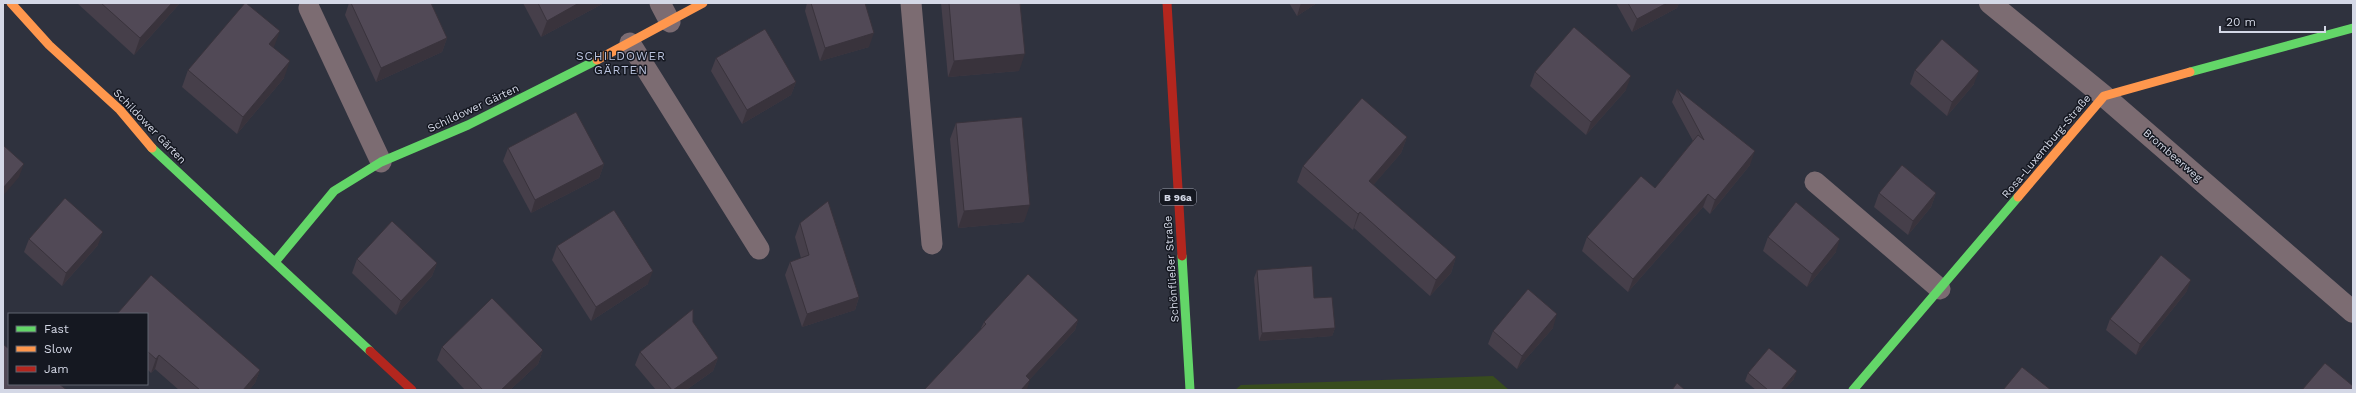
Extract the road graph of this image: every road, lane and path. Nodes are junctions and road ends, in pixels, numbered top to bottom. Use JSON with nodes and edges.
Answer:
{"nodes":[{"id":1,"x":11,"y":3,"type":"edge"},
{"id":2,"x":660,"y":3,"type":"edge"},
{"id":3,"x":703,"y":3,"type":"edge"},
{"id":4,"x":911,"y":3,"type":"edge"},
{"id":5,"x":1167,"y":3,"type":"edge"},
{"id":6,"x":1990,"y":3,"type":"edge"},
{"id":7,"x":309,"y":8,"type":"dead end"},
{"id":8,"x":670,"y":22,"type":"junction"},
{"id":9,"x":2353,"y":28,"type":"edge"},
{"id":10,"x":630,"y":43,"type":"junction"},
{"id":11,"x":2104,"y":96,"type":"junction"},
{"id":12,"x":380,"y":162,"type":"junction"},
{"id":13,"x":1815,"y":182,"type":"dead end"},
{"id":14,"x":932,"y":244,"type":"dead end"},
{"id":15,"x":759,"y":249,"type":"dead end"},
{"id":16,"x":275,"y":262,"type":"junction"},
{"id":17,"x":1940,"y":289,"type":"junction"},
{"id":18,"x":2353,"y":312,"type":"edge"},
{"id":19,"x":412,"y":390,"type":"edge"},
{"id":20,"x":1190,"y":390,"type":"edge"},
{"id":21,"x":1853,"y":390,"type":"edge"}],
"edges":[{"from":1,"to":16,"type":"street","name":"Schildower Gärten"},
{"from":2,"to":8,"type":"lane"},
{"from":3,"to":8,"type":"street","name":"Schildower Gärten"},
{"from":4,"to":14,"type":"lane"},
{"from":5,"to":20,"type":"street","name":"Schönfließer Straße","number":"B 96a"},
{"from":6,"to":11,"type":"street","name":"Brombeerweg"},
{"from":7,"to":12,"type":"lane"},
{"from":8,"to":10,"type":"street","name":"Schildower Gärten"},
{"from":9,"to":11,"type":"street","name":"Rosa-Luxemburg-Straße"},
{"from":10,"to":12,"type":"street","name":"Schildower Gärten"},
{"from":10,"to":15,"type":"lane"},
{"from":11,"to":17,"type":"street","name":"Rosa-Luxemburg-Straße"},
{"from":11,"to":18,"type":"street","name":"Brombeerweg"},
{"from":12,"to":16,"type":"street","name":"Schildower Gärten"},
{"from":13,"to":17,"type":"lane"},
{"from":16,"to":19,"type":"street","name":"Schildower Gärten"},
{"from":17,"to":21,"type":"street","name":"Rosa-Luxemburg-Straße"}]}
